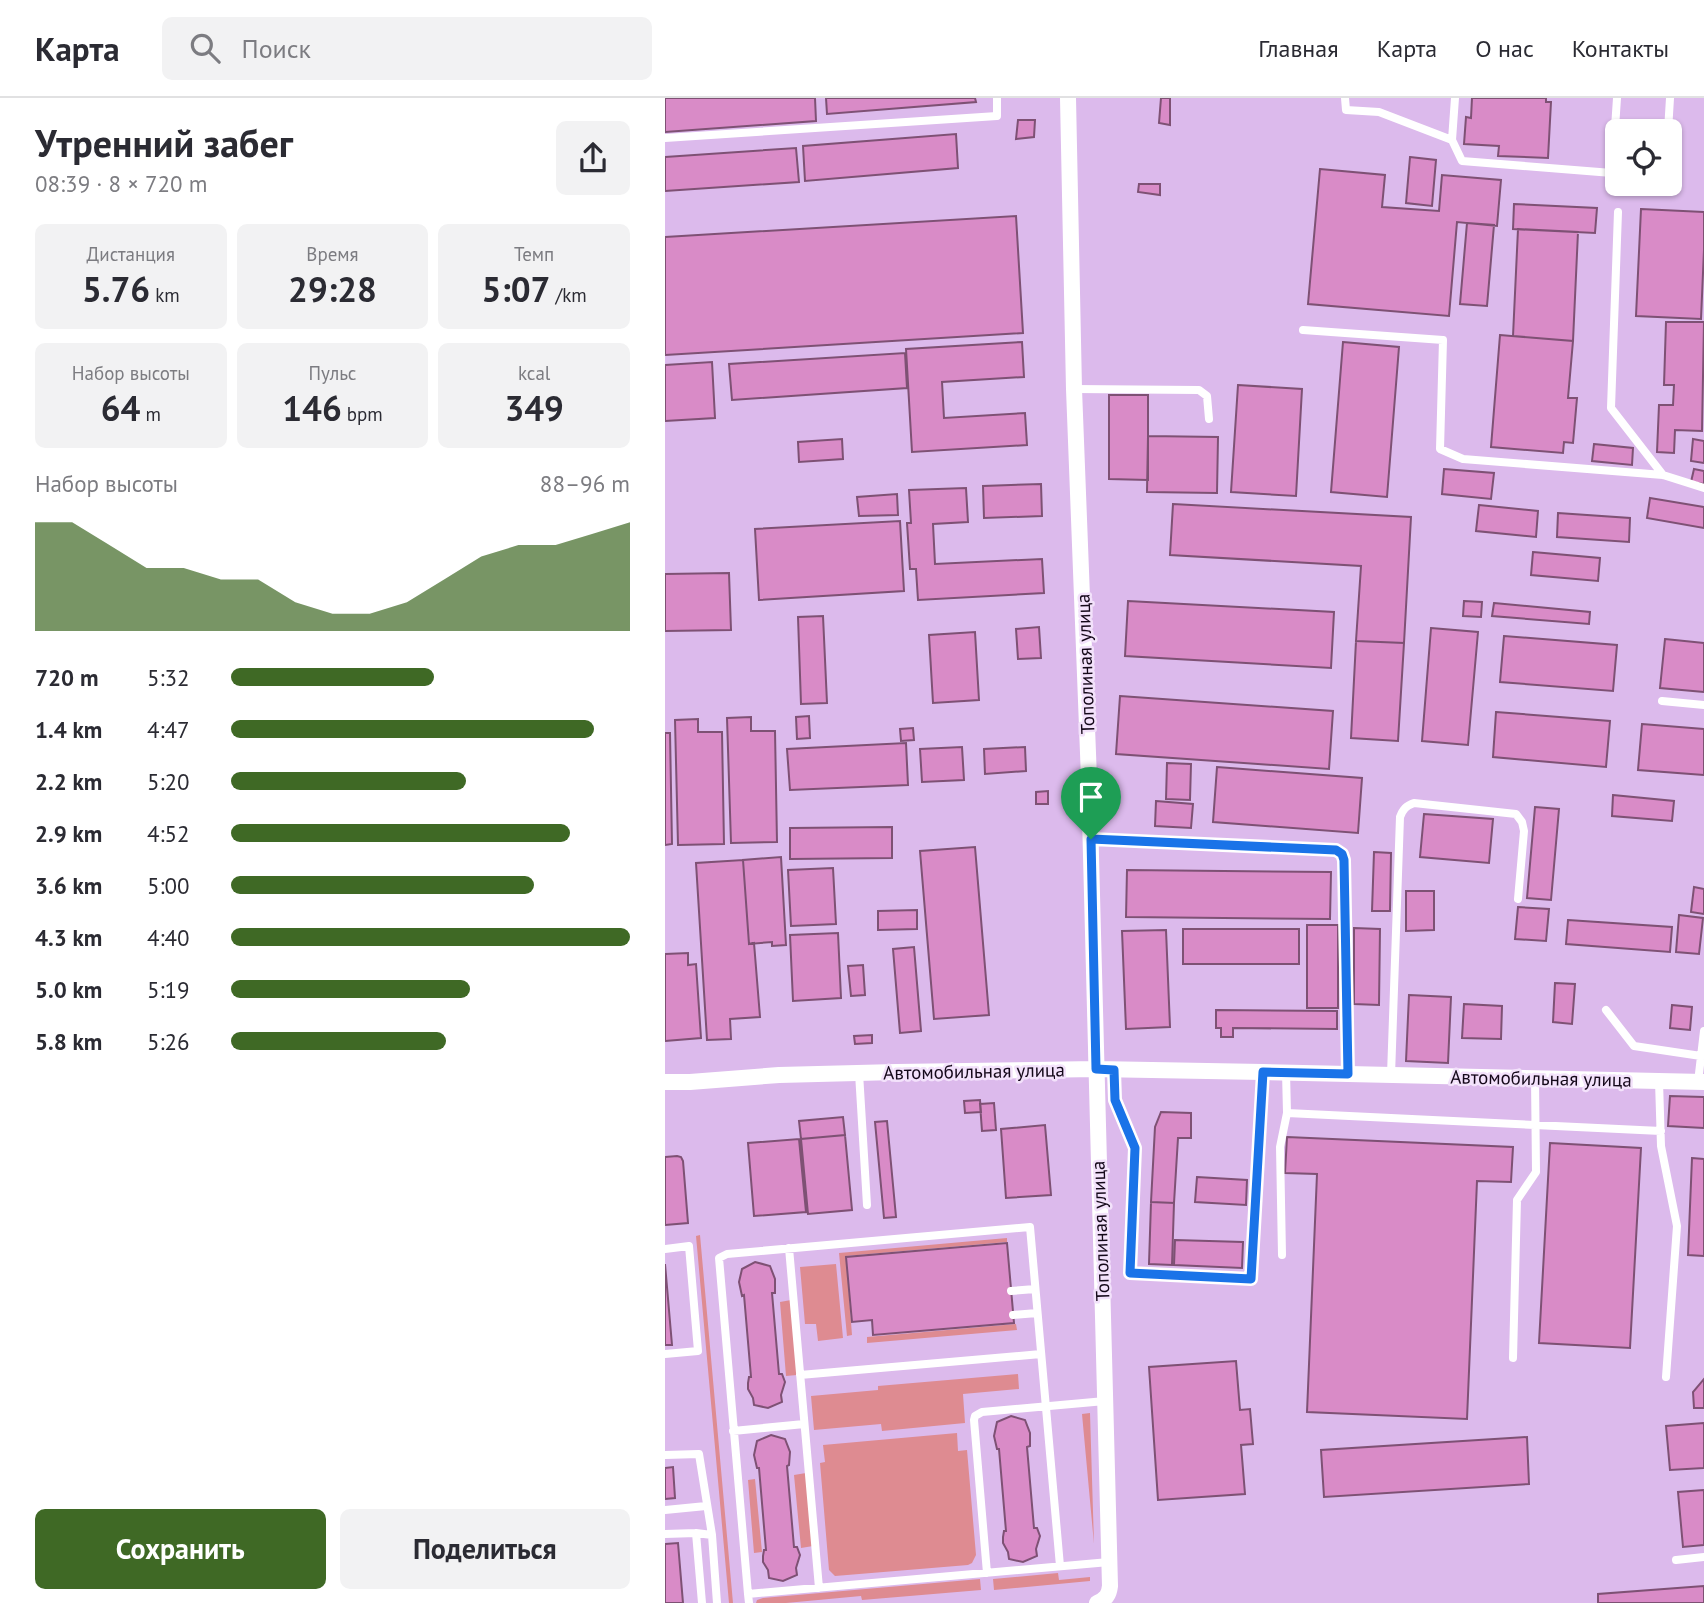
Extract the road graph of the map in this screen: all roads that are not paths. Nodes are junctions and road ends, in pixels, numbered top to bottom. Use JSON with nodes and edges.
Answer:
{"nodes":[{"id":1,"x":997,"y":98,"type":"edge"},
{"id":2,"x":1068,"y":98,"type":"edge"},
{"id":3,"x":1345,"y":98,"type":"edge"},
{"id":4,"x":1455,"y":98,"type":"edge"},
{"id":5,"x":1617,"y":98,"type":"edge"},
{"id":6,"x":1670,"y":98,"type":"edge"},
{"id":7,"x":1669,"y":119,"type":"edge"},
{"id":8,"x":665,"y":138,"type":"edge"},
{"id":9,"x":1452,"y":140,"type":"junction"},
{"id":10,"x":1618,"y":212,"type":"dead end"},
{"id":11,"x":1303,"y":330,"type":"dead end"},
{"id":12,"x":1074,"y":389,"type":"junction"},
{"id":13,"x":1209,"y":419,"type":"dead end"},
{"id":14,"x":1663,"y":475,"type":"junction"},
{"id":15,"x":1704,"y":488,"type":"edge"},
{"id":16,"x":1661,"y":701,"type":"dead end"},
{"id":17,"x":1704,"y":705,"type":"edge"},
{"id":18,"x":1091,"y":839,"type":"junction"},
{"id":19,"x":1518,"y":899,"type":"dead end"},
{"id":20,"x":1606,"y":1010,"type":"dead end"},
{"id":21,"x":1704,"y":1031,"type":"edge"},
{"id":22,"x":1701,"y":1056,"type":"junction"},
{"id":23,"x":1096,"y":1069,"type":"junction"},
{"id":24,"x":1114,"y":1070,"type":"junction"},
{"id":25,"x":1263,"y":1072,"type":"junction"},
{"id":26,"x":1286,"y":1072,"type":"junction"},
{"id":27,"x":859,"y":1073,"type":"junction"},
{"id":28,"x":1348,"y":1074,"type":"junction"},
{"id":29,"x":1391,"y":1075,"type":"junction"},
{"id":30,"x":1535,"y":1078,"type":"junction"},
{"id":31,"x":1659,"y":1081,"type":"junction"},
{"id":32,"x":665,"y":1082,"type":"edge"},
{"id":33,"x":1701,"y":1082,"type":"edge"},
{"id":34,"x":1287,"y":1113,"type":"junction"},
{"id":35,"x":1536,"y":1124,"type":"junction"},
{"id":36,"x":1661,"y":1131,"type":"junction"},
{"id":37,"x":867,"y":1205,"type":"dead end"},
{"id":38,"x":789,"y":1248,"type":"junction"},
{"id":39,"x":665,"y":1249,"type":"edge"},
{"id":40,"x":1282,"y":1255,"type":"dead end"},
{"id":41,"x":1035,"y":1289,"type":"junction"},
{"id":42,"x":1011,"y":1291,"type":"dead end"},
{"id":43,"x":1037,"y":1313,"type":"junction"},
{"id":44,"x":1013,"y":1315,"type":"dead end"},
{"id":45,"x":665,"y":1354,"type":"edge"},
{"id":46,"x":1041,"y":1354,"type":"junction"},
{"id":47,"x":1513,"y":1358,"type":"dead end"},
{"id":48,"x":800,"y":1375,"type":"junction"},
{"id":49,"x":1666,"y":1377,"type":"dead end"},
{"id":50,"x":1105,"y":1401,"type":"junction"},
{"id":51,"x":1046,"y":1406,"type":"junction"},
{"id":52,"x":804,"y":1424,"type":"junction"},
{"id":53,"x":733,"y":1430,"type":"junction"},
{"id":54,"x":665,"y":1455,"type":"edge"},
{"id":55,"x":706,"y":1506,"type":"junction"},
{"id":56,"x":665,"y":1510,"type":"edge"},
{"id":57,"x":696,"y":1533,"type":"junction"},
{"id":58,"x":665,"y":1534,"type":"edge"},
{"id":59,"x":712,"y":1535,"type":"junction"},
{"id":60,"x":1704,"y":1557,"type":"edge"},
{"id":61,"x":1676,"y":1560,"type":"dead end"},
{"id":62,"x":1109,"y":1562,"type":"junction"},
{"id":63,"x":1060,"y":1566,"type":"junction"},
{"id":64,"x":987,"y":1573,"type":"junction"},
{"id":65,"x":819,"y":1587,"type":"junction"},
{"id":66,"x":748,"y":1598,"type":"edge"},
{"id":67,"x":702,"y":1603,"type":"edge"},
{"id":68,"x":717,"y":1603,"type":"edge"},
{"id":69,"x":1097,"y":1603,"type":"edge"}],
"edges":[{"from":1,"to":8,"type":"lane"},
{"from":2,"to":12,"type":"street","name":"Тополиная улица"},
{"from":3,"to":9,"type":"lane"},
{"from":4,"to":9,"type":"lane"},
{"from":5,"to":9,"type":"lane"},
{"from":6,"to":7,"type":"lane"},
{"from":10,"to":14,"type":"lane"},
{"from":11,"to":14,"type":"lane"},
{"from":12,"to":13,"type":"lane"},
{"from":12,"to":18,"type":"street","name":"Тополиная улица"},
{"from":14,"to":15,"type":"lane"},
{"from":16,"to":17,"type":"lane"},
{"from":18,"to":23,"type":"street","name":"Тополиная улица"},
{"from":18,"to":28,"type":"lane"},
{"from":19,"to":29,"type":"lane"},
{"from":20,"to":22,"type":"lane"},
{"from":21,"to":22,"type":"lane"},
{"from":22,"to":33,"type":"lane"},
{"from":23,"to":24,"type":"street","name":"Автомобильная улица"},
{"from":23,"to":27,"type":"street","name":"Автомобильная улица"},
{"from":23,"to":50,"type":"street","name":"Тополиная улица"},
{"from":24,"to":25,"type":"street","name":"Автомобильная улица"},
{"from":24,"to":25,"type":"lane"},
{"from":25,"to":26,"type":"street","name":"Автомобильная улица"},
{"from":26,"to":28,"type":"street","name":"Автомобильная улица"},
{"from":26,"to":34,"type":"lane"},
{"from":27,"to":32,"type":"street","name":"Автомобильная улица"},
{"from":27,"to":37,"type":"lane"},
{"from":28,"to":29,"type":"street","name":"Автомобильная улица"},
{"from":29,"to":30,"type":"street","name":"Автомобильная улица"},
{"from":30,"to":31,"type":"street","name":"Автомобильная улица"},
{"from":30,"to":35,"type":"lane"},
{"from":31,"to":33,"type":"street","name":"Автомобильная улица"},
{"from":31,"to":36,"type":"lane"},
{"from":34,"to":35,"type":"lane"},
{"from":34,"to":40,"type":"lane"},
{"from":35,"to":36,"type":"lane"},
{"from":35,"to":47,"type":"lane"},
{"from":36,"to":49,"type":"lane"},
{"from":38,"to":41,"type":"lane"},
{"from":38,"to":48,"type":"lane"},
{"from":38,"to":53,"type":"lane"},
{"from":39,"to":45,"type":"lane"},
{"from":41,"to":42,"type":"lane"},
{"from":41,"to":43,"type":"lane"},
{"from":43,"to":44,"type":"lane"},
{"from":43,"to":46,"type":"lane"},
{"from":46,"to":48,"type":"lane"},
{"from":46,"to":51,"type":"lane"},
{"from":48,"to":52,"type":"lane"},
{"from":50,"to":51,"type":"lane"},
{"from":50,"to":62,"type":"street","name":"Тополиная улица"},
{"from":51,"to":63,"type":"lane"},
{"from":51,"to":64,"type":"lane"},
{"from":52,"to":53,"type":"lane"},
{"from":52,"to":65,"type":"lane"},
{"from":53,"to":66,"type":"lane"},
{"from":54,"to":55,"type":"lane"},
{"from":55,"to":56,"type":"lane"},
{"from":55,"to":59,"type":"lane"},
{"from":57,"to":58,"type":"lane"},
{"from":57,"to":59,"type":"lane"},
{"from":57,"to":67,"type":"lane"},
{"from":59,"to":68,"type":"lane"},
{"from":60,"to":61,"type":"lane"},
{"from":62,"to":63,"type":"lane"},
{"from":62,"to":69,"type":"street","name":"Тополиная улица"},
{"from":63,"to":64,"type":"lane"},
{"from":64,"to":65,"type":"lane"},
{"from":65,"to":66,"type":"lane"}]}
